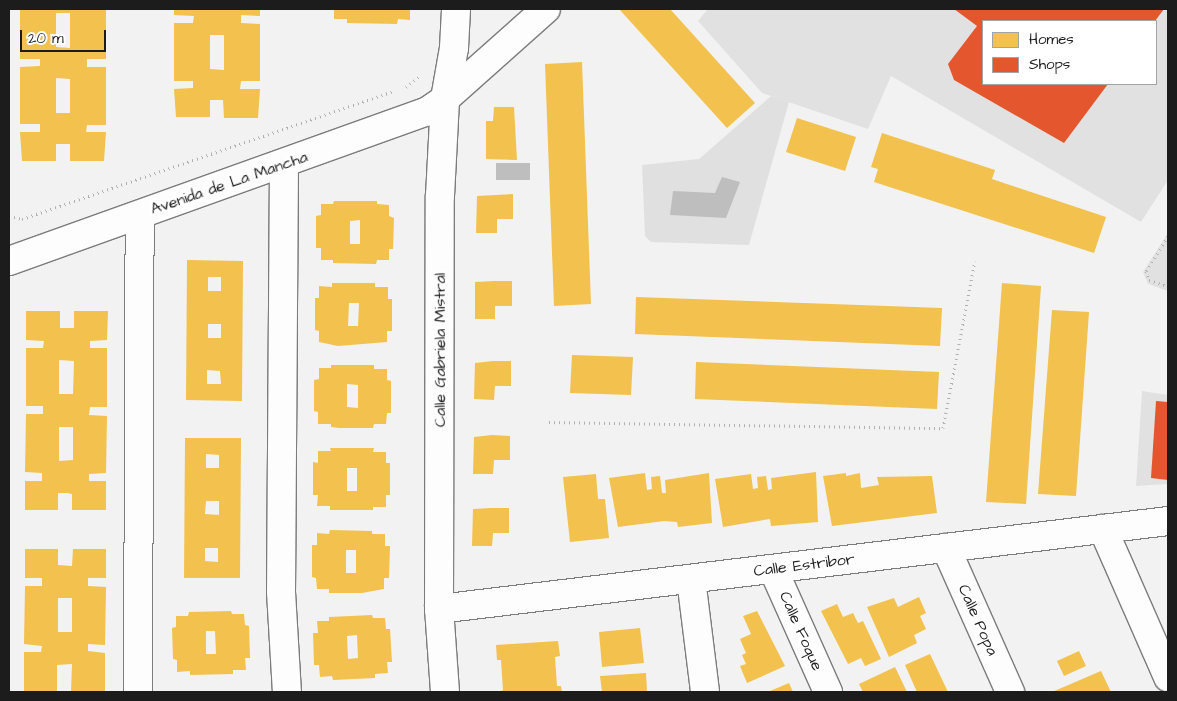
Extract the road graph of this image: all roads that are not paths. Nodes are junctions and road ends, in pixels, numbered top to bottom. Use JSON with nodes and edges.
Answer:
{"nodes":[{"id":1,"x":456,"y":9,"type":"edge"},
{"id":2,"x":546,"y":9,"type":"edge"},
{"id":3,"x":445,"y":99,"type":"junction"},
{"id":4,"x":284,"y":164,"type":"junction"},
{"id":5,"x":140,"y":215,"type":"junction"},
{"id":6,"x":9,"y":261,"type":"edge"},
{"id":7,"x":1168,"y":521,"type":"edge"},
{"id":8,"x":1103,"y":529,"type":"junction"},
{"id":9,"x":946,"y":548,"type":"junction"},
{"id":10,"x":773,"y":569,"type":"junction"},
{"id":11,"x":692,"y":579,"type":"junction"},
{"id":12,"x":439,"y":609,"type":"junction"},
{"id":13,"x":1168,"y":677,"type":"edge"},
{"id":14,"x":138,"y":692,"type":"edge"},
{"id":15,"x":287,"y":692,"type":"edge"},
{"id":16,"x":445,"y":692,"type":"edge"},
{"id":17,"x":705,"y":692,"type":"edge"},
{"id":18,"x":828,"y":692,"type":"edge"},
{"id":19,"x":1010,"y":692,"type":"edge"}],
"edges":[{"from":1,"to":3,"type":"street","name":"Calle Gabriela Mistral"},
{"from":2,"to":3,"type":"street","name":"Avenida de La Mancha"},
{"from":3,"to":4,"type":"street","name":"Avenida de La Mancha"},
{"from":3,"to":12,"type":"street","name":"Calle Gabriela Mistral"},
{"from":4,"to":5,"type":"street","name":"Avenida de La Mancha"},
{"from":4,"to":15,"type":"street"},
{"from":5,"to":6,"type":"street","name":"Avenida de La Mancha"},
{"from":5,"to":14,"type":"street"},
{"from":7,"to":8,"type":"street","name":"Calle Estribor"},
{"from":8,"to":9,"type":"street","name":"Calle Estribor"},
{"from":8,"to":13,"type":"street"},
{"from":9,"to":10,"type":"street","name":"Calle Estribor"},
{"from":9,"to":19,"type":"street","name":"Calle Popa"},
{"from":10,"to":11,"type":"street","name":"Calle Estribor"},
{"from":10,"to":18,"type":"street","name":"Calle Foque"},
{"from":11,"to":12,"type":"street","name":"Calle Estribor"},
{"from":11,"to":17,"type":"street"},
{"from":12,"to":16,"type":"street","name":"Calle Gabriela Mistral"}]}
